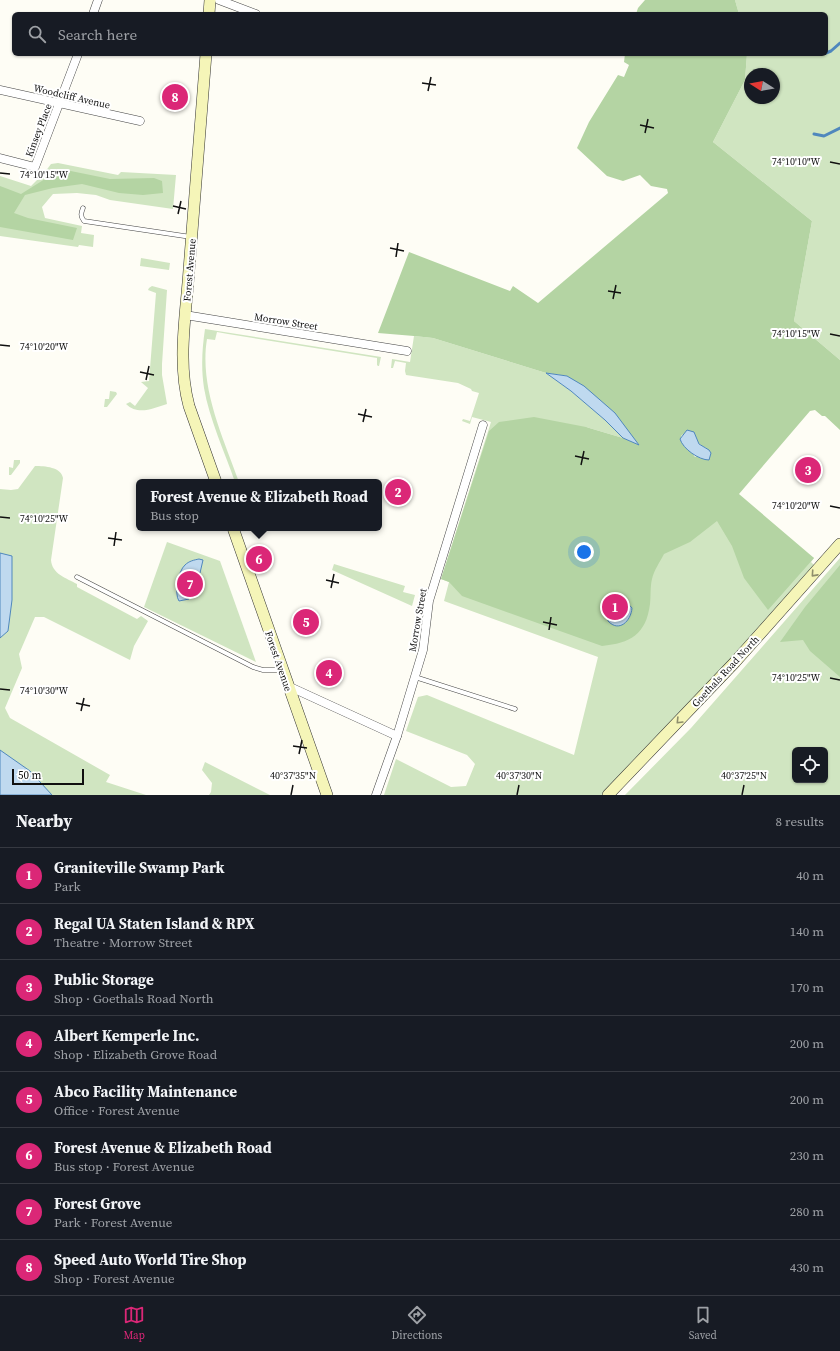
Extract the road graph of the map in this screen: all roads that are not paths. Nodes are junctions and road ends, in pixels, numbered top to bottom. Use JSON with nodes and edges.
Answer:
{"nodes":[{"id":1,"x":96,"y":0,"type":"edge"},
{"id":2,"x":210,"y":0,"type":"edge"},
{"id":3,"x":219,"y":0,"type":"edge"},
{"id":4,"x":93,"y":12,"type":"edge"},
{"id":5,"x":209,"y":12,"type":"edge"},
{"id":6,"x":251,"y":12,"type":"edge"},
{"id":7,"x":77,"y":56,"type":"edge"},
{"id":8,"x":206,"y":56,"type":"edge"},
{"id":9,"x":0,"y":90,"type":"edge"},
{"id":10,"x":59,"y":104,"type":"junction"},
{"id":11,"x":140,"y":121,"type":"dead end"},
{"id":12,"x":0,"y":158,"type":"edge"},
{"id":13,"x":83,"y":208,"type":"dead end"},
{"id":14,"x":191,"y":237,"type":"junction"},
{"id":15,"x":185,"y":315,"type":"junction"},
{"id":16,"x":407,"y":351,"type":"dead end"},
{"id":17,"x":483,"y":424,"type":"dead end"},
{"id":18,"x":215,"y":479,"type":"edge"},
{"id":19,"x":234,"y":531,"type":"edge"},
{"id":20,"x":840,"y":544,"type":"edge"},
{"id":21,"x":77,"y":577,"type":"dead end"},
{"id":22,"x":282,"y":670,"type":"junction"},
{"id":23,"x":415,"y":677,"type":"junction"},
{"id":24,"x":288,"y":686,"type":"junction"},
{"id":25,"x":515,"y":709,"type":"dead end"},
{"id":26,"x":397,"y":736,"type":"junction"},
{"id":27,"x":327,"y":795,"type":"edge"},
{"id":28,"x":376,"y":795,"type":"edge"},
{"id":29,"x":608,"y":795,"type":"edge"}],
"edges":[{"from":1,"to":4,"type":"street"},
{"from":2,"to":5,"type":"main road"},
{"from":3,"to":6,"type":"street"},
{"from":7,"to":10,"type":"street","name":"Kinsey Place"},
{"from":8,"to":14,"type":"main road","name":"Forest Avenue"},
{"from":9,"to":10,"type":"street","name":"Woodcliff Avenue"},
{"from":10,"to":11,"type":"street","name":"Woodcliff Avenue"},
{"from":10,"to":12,"type":"street","name":"Kinsey Place"},
{"from":13,"to":14,"type":"lane"},
{"from":14,"to":15,"type":"main road","name":"Forest Avenue"},
{"from":15,"to":16,"type":"street","name":"Morrow Street"},
{"from":15,"to":18,"type":"main road","name":"Forest Avenue"},
{"from":17,"to":23,"type":"street","name":"Morrow Street"},
{"from":19,"to":22,"type":"main road","name":"Forest Avenue"},
{"from":20,"to":29,"type":"main road","name":"Goethals Road North","one_way":true},
{"from":21,"to":22,"type":"lane"},
{"from":22,"to":24,"type":"main road","name":"Forest Avenue"},
{"from":23,"to":25,"type":"lane"},
{"from":23,"to":26,"type":"street","name":"Morrow Street"},
{"from":24,"to":26,"type":"street"},
{"from":24,"to":27,"type":"main road","name":"Forest Avenue"},
{"from":26,"to":28,"type":"street","name":"Morrow Street"}]}
